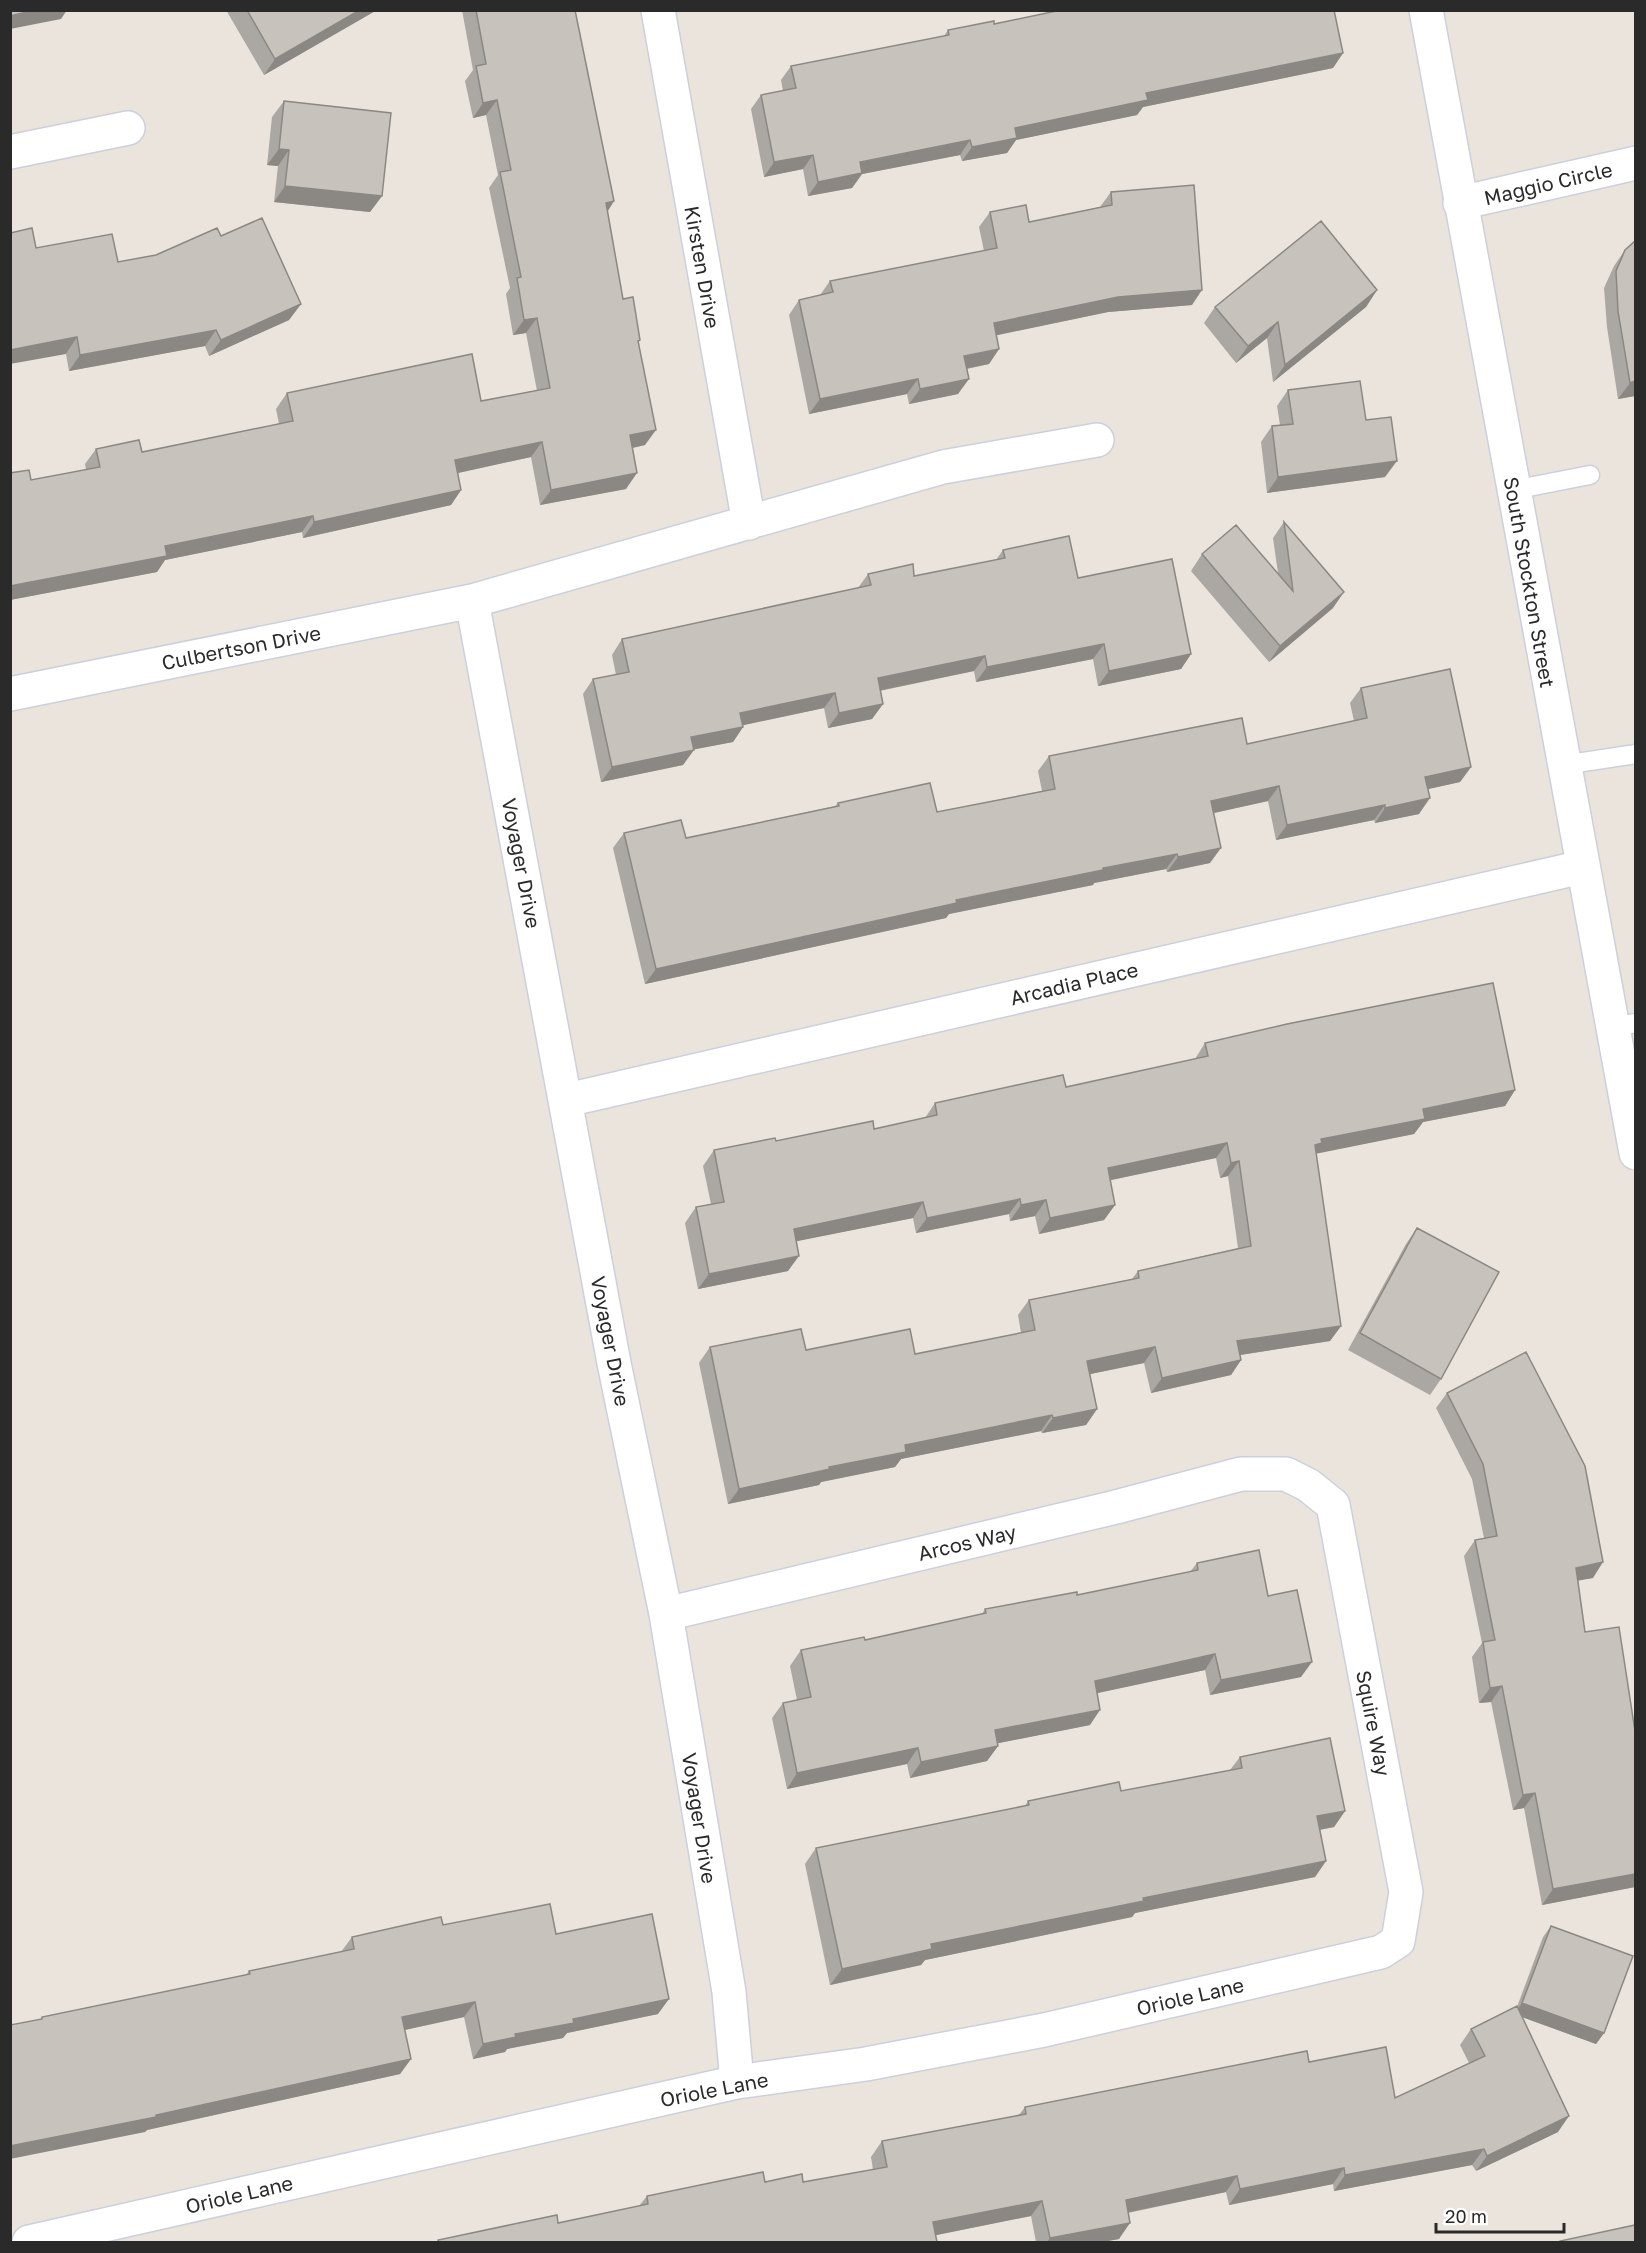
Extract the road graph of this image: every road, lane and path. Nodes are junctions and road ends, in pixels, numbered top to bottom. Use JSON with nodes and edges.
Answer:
{"nodes":[{"id":1,"x":658,"y":10,"type":"edge"},
{"id":2,"x":1426,"y":10,"type":"edge"},
{"id":3,"x":128,"y":128,"type":"dead end"},
{"id":4,"x":10,"y":152,"type":"edge"},
{"id":5,"x":1635,"y":162,"type":"edge"},
{"id":6,"x":1460,"y":203,"type":"junction"},
{"id":7,"x":1097,"y":440,"type":"dead end"},
{"id":8,"x":1590,"y":475,"type":"dead end"},
{"id":9,"x":1513,"y":490,"type":"junction"},
{"id":10,"x":748,"y":523,"type":"junction"},
{"id":11,"x":472,"y":601,"type":"junction"},
{"id":12,"x":10,"y":694,"type":"edge"},
{"id":13,"x":1635,"y":754,"type":"edge"},
{"id":14,"x":1563,"y":765,"type":"junction"},
{"id":15,"x":1582,"y":867,"type":"junction"},
{"id":16,"x":1624,"y":1025,"type":"edge"},
{"id":17,"x":567,"y":1100,"type":"junction"},
{"id":18,"x":1635,"y":1153,"type":"edge"},
{"id":19,"x":1332,"y":1505,"type":"joint"},
{"id":20,"x":666,"y":1614,"type":"junction"},
{"id":21,"x":1398,"y":1941,"type":"joint"},
{"id":22,"x":737,"y":2082,"type":"junction"},
{"id":23,"x":90,"y":2235,"type":"edge"},
{"id":24,"x":29,"y":2242,"type":"edge"}],
"edges":[{"from":1,"to":10,"type":"street","name":"Kirsten Drive"},
{"from":2,"to":6,"type":"street","name":"South Stockton Street"},
{"from":3,"to":4,"type":"street"},
{"from":5,"to":6,"type":"street","name":"Maggio Circle"},
{"from":6,"to":9,"type":"street","name":"South Stockton Street"},
{"from":7,"to":10,"type":"street","name":"Culbertson Drive"},
{"from":8,"to":9,"type":"lane"},
{"from":9,"to":14,"type":"street","name":"South Stockton Street"},
{"from":10,"to":11,"type":"street","name":"Culbertson Drive"},
{"from":11,"to":12,"type":"street","name":"Culbertson Drive"},
{"from":11,"to":17,"type":"street","name":"Voyager Drive"},
{"from":13,"to":14,"type":"lane"},
{"from":14,"to":15,"type":"street","name":"South Stockton Street"},
{"from":15,"to":16,"type":"street","name":"South Stockton Street"},
{"from":15,"to":17,"type":"street","name":"Arcadia Place"},
{"from":16,"to":18,"type":"street","name":"South Stockton Street"},
{"from":17,"to":20,"type":"street","name":"Voyager Drive"},
{"from":19,"to":20,"type":"street","name":"Arcos Way"},
{"from":19,"to":21,"type":"street","name":"Squire Way"},
{"from":20,"to":22,"type":"street","name":"Voyager Drive"},
{"from":21,"to":22,"type":"street","name":"Oriole Lane"},
{"from":22,"to":23,"type":"street","name":"Oriole Lane"},
{"from":23,"to":24,"type":"street","name":"Oriole Lane"}]}
